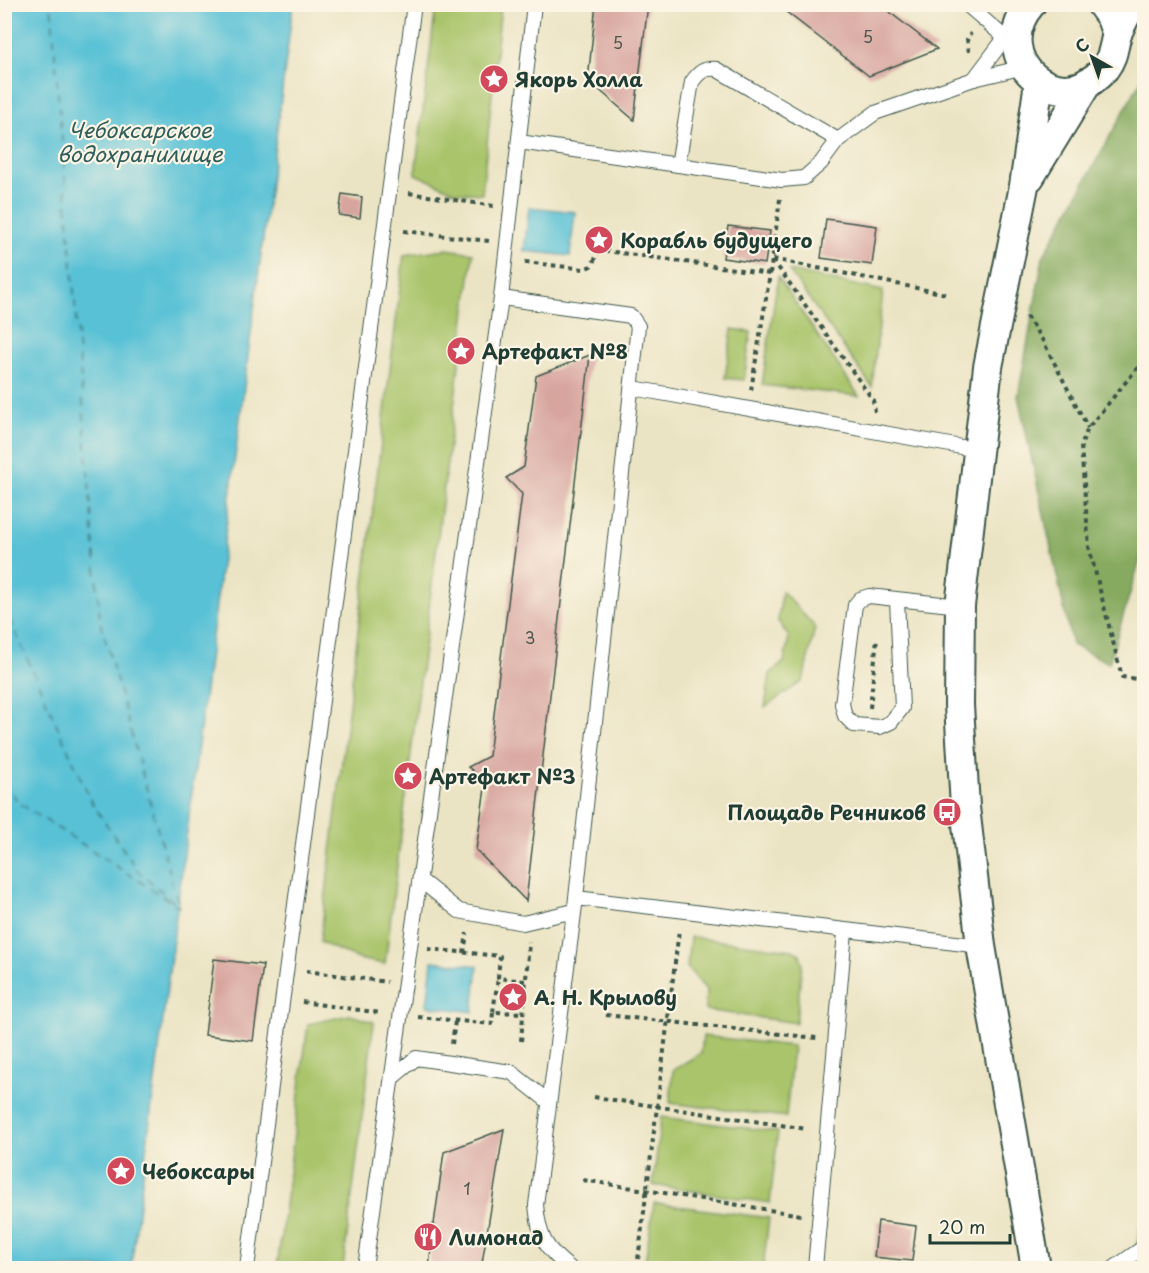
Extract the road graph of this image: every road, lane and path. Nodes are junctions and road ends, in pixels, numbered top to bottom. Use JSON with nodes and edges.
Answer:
{"nodes":[{"id":1,"x":414,"y":4,"type":"edge"},
{"id":2,"x":534,"y":4,"type":"edge"},
{"id":3,"x":966,"y":4,"type":"edge"},
{"id":4,"x":1101,"y":4,"type":"edge"},
{"id":5,"x":1132,"y":4,"type":"edge"},
{"id":6,"x":973,"y":30,"type":"dead end"},
{"id":7,"x":1117,"y":35,"type":"junction"},
{"id":8,"x":1023,"y":43,"type":"edge"},
{"id":9,"x":970,"y":56,"type":"dead end"},
{"id":10,"x":974,"y":79,"type":"junction"},
{"id":11,"x":1088,"y":82,"type":"junction"},
{"id":12,"x":838,"y":140,"type":"junction"},
{"id":13,"x":519,"y":142,"type":"junction"},
{"id":14,"x":678,"y":165,"type":"junction"},
{"id":15,"x":782,"y":180,"type":"junction"},
{"id":16,"x":1024,"y":186,"type":"junction"},
{"id":17,"x":390,"y":189,"type":"junction"},
{"id":18,"x":479,"y":204,"type":"dead end"},
{"id":19,"x":384,"y":228,"type":"junction"},
{"id":20,"x":475,"y":240,"type":"dead end"},
{"id":21,"x":773,"y":259,"type":"junction"},
{"id":22,"x":506,"y":260,"type":"junction"},
{"id":23,"x":770,"y":274,"type":"junction"},
{"id":24,"x":946,"y":294,"type":"dead end"},
{"id":25,"x":501,"y":298,"type":"junction"},
{"id":26,"x":1043,"y":341,"type":"dead end"},
{"id":27,"x":1144,"y":360,"type":"edge"},
{"id":28,"x":633,"y":388,"type":"junction"},
{"id":29,"x":748,"y":408,"type":"junction"},
{"id":30,"x":1088,"y":428,"type":"junction"},
{"id":31,"x":879,"y":432,"type":"junction"},
{"id":32,"x":978,"y":450,"type":"junction"},
{"id":33,"x":897,"y":600,"type":"junction"},
{"id":34,"x":960,"y":606,"type":"junction"},
{"id":35,"x":877,"y":631,"type":"dead end"},
{"id":36,"x":1144,"y":680,"type":"edge"},
{"id":37,"x":869,"y":714,"type":"dead end"},
{"id":38,"x":420,"y":880,"type":"junction"},
{"id":39,"x":575,"y":904,"type":"junction"},
{"id":40,"x":682,"y":911,"type":"junction"},
{"id":41,"x":846,"y":932,"type":"junction"},
{"id":42,"x":529,"y":938,"type":"dead end"},
{"id":43,"x":981,"y":946,"type":"junction"},
{"id":44,"x":411,"y":948,"type":"junction"},
{"id":45,"x":287,"y":968,"type":"junction"},
{"id":46,"x":498,"y":978,"type":"junction"},
{"id":47,"x":525,"y":981,"type":"junction"},
{"id":48,"x":388,"y":982,"type":"dead end"},
{"id":49,"x":283,"y":999,"type":"junction"},
{"id":50,"x":493,"y":1011,"type":"junction"},
{"id":51,"x":384,"y":1013,"type":"dead end"},
{"id":52,"x":523,"y":1013,"type":"junction"},
{"id":53,"x":606,"y":1015,"type":"dead end"},
{"id":54,"x":402,"y":1016,"type":"junction"},
{"id":55,"x":669,"y":1022,"type":"junction"},
{"id":56,"x":836,"y":1040,"type":"junction"},
{"id":57,"x":520,"y":1041,"type":"dead end"},
{"id":58,"x":393,"y":1077,"type":"junction"},
{"id":59,"x":594,"y":1097,"type":"dead end"},
{"id":60,"x":549,"y":1102,"type":"junction"},
{"id":61,"x":656,"y":1107,"type":"junction"},
{"id":62,"x":827,"y":1132,"type":"junction"},
{"id":63,"x":583,"y":1180,"type":"dead end"},
{"id":64,"x":646,"y":1190,"type":"junction"},
{"id":65,"x":819,"y":1217,"type":"junction"},
{"id":66,"x":1144,"y":1247,"type":"edge"},
{"id":67,"x":247,"y":1269,"type":"edge"},
{"id":68,"x":365,"y":1269,"type":"edge"},
{"id":69,"x":570,"y":1269,"type":"edge"},
{"id":70,"x":637,"y":1269,"type":"edge"},
{"id":71,"x":815,"y":1269,"type":"edge"},
{"id":72,"x":1036,"y":1269,"type":"edge"},
{"id":73,"x":1114,"y":1269,"type":"edge"}],
"edges":[{"from":1,"to":17,"type":"lane"},
{"from":2,"to":13,"type":"lane"},
{"from":3,"to":8,"type":"lane"},
{"from":4,"to":7,"type":"street"},
{"from":5,"to":7,"type":"street"},
{"from":6,"to":9,"type":"path"},
{"from":7,"to":11,"type":"street"},
{"from":8,"to":10,"type":"lane"},
{"from":8,"to":10,"type":"lane"},
{"from":8,"to":11,"type":"street"},
{"from":8,"to":16,"type":"street"},
{"from":10,"to":12,"type":"lane"},
{"from":11,"to":16,"type":"street"},
{"from":12,"to":14,"type":"lane"},
{"from":12,"to":15,"type":"lane"},
{"from":13,"to":14,"type":"lane"},
{"from":13,"to":22,"type":"lane"},
{"from":14,"to":15,"type":"lane"},
{"from":15,"to":21,"type":"path"},
{"from":16,"to":32,"type":"street"},
{"from":17,"to":18,"type":"path"},
{"from":17,"to":19,"type":"lane"},
{"from":19,"to":20,"type":"path"},
{"from":19,"to":45,"type":"lane"},
{"from":21,"to":23,"type":"path"},
{"from":21,"to":24,"type":"path"},
{"from":21,"to":31,"type":"path"},
{"from":22,"to":23,"type":"path"},
{"from":22,"to":25,"type":"lane"},
{"from":23,"to":29,"type":"path"},
{"from":25,"to":28,"type":"lane"},
{"from":25,"to":38,"type":"lane"},
{"from":26,"to":30,"type":"path"},
{"from":27,"to":30,"type":"path"},
{"from":28,"to":29,"type":"lane"},
{"from":28,"to":39,"type":"lane"},
{"from":29,"to":31,"type":"lane"},
{"from":30,"to":36,"type":"path"},
{"from":31,"to":32,"type":"lane"},
{"from":32,"to":34,"type":"street"},
{"from":33,"to":33,"type":"lane"},
{"from":33,"to":34,"type":"lane"},
{"from":34,"to":43,"type":"street"},
{"from":35,"to":37,"type":"path"},
{"from":38,"to":39,"type":"lane"},
{"from":38,"to":44,"type":"lane"},
{"from":39,"to":40,"type":"lane"},
{"from":39,"to":60,"type":"lane"},
{"from":40,"to":41,"type":"lane"},
{"from":40,"to":55,"type":"path"},
{"from":41,"to":43,"type":"lane"},
{"from":41,"to":56,"type":"lane"},
{"from":42,"to":47,"type":"path"},
{"from":43,"to":72,"type":"street"},
{"from":44,"to":46,"type":"path"},
{"from":44,"to":54,"type":"lane"},
{"from":45,"to":48,"type":"path"},
{"from":45,"to":49,"type":"lane"},
{"from":46,"to":47,"type":"path"},
{"from":46,"to":50,"type":"path"},
{"from":47,"to":52,"type":"path"},
{"from":49,"to":51,"type":"path"},
{"from":49,"to":67,"type":"lane"},
{"from":50,"to":52,"type":"path"},
{"from":50,"to":54,"type":"path"},
{"from":52,"to":57,"type":"path"},
{"from":53,"to":55,"type":"path"},
{"from":54,"to":58,"type":"lane"},
{"from":55,"to":56,"type":"path"},
{"from":55,"to":61,"type":"path"},
{"from":56,"to":62,"type":"lane"},
{"from":58,"to":60,"type":"lane"},
{"from":58,"to":68,"type":"lane"},
{"from":59,"to":61,"type":"path"},
{"from":60,"to":69,"type":"lane"},
{"from":61,"to":62,"type":"path"},
{"from":61,"to":64,"type":"path"},
{"from":62,"to":65,"type":"lane"},
{"from":63,"to":64,"type":"path"},
{"from":64,"to":65,"type":"path"},
{"from":64,"to":70,"type":"path"},
{"from":65,"to":71,"type":"lane"},
{"from":66,"to":73,"type":"lane"}]}
